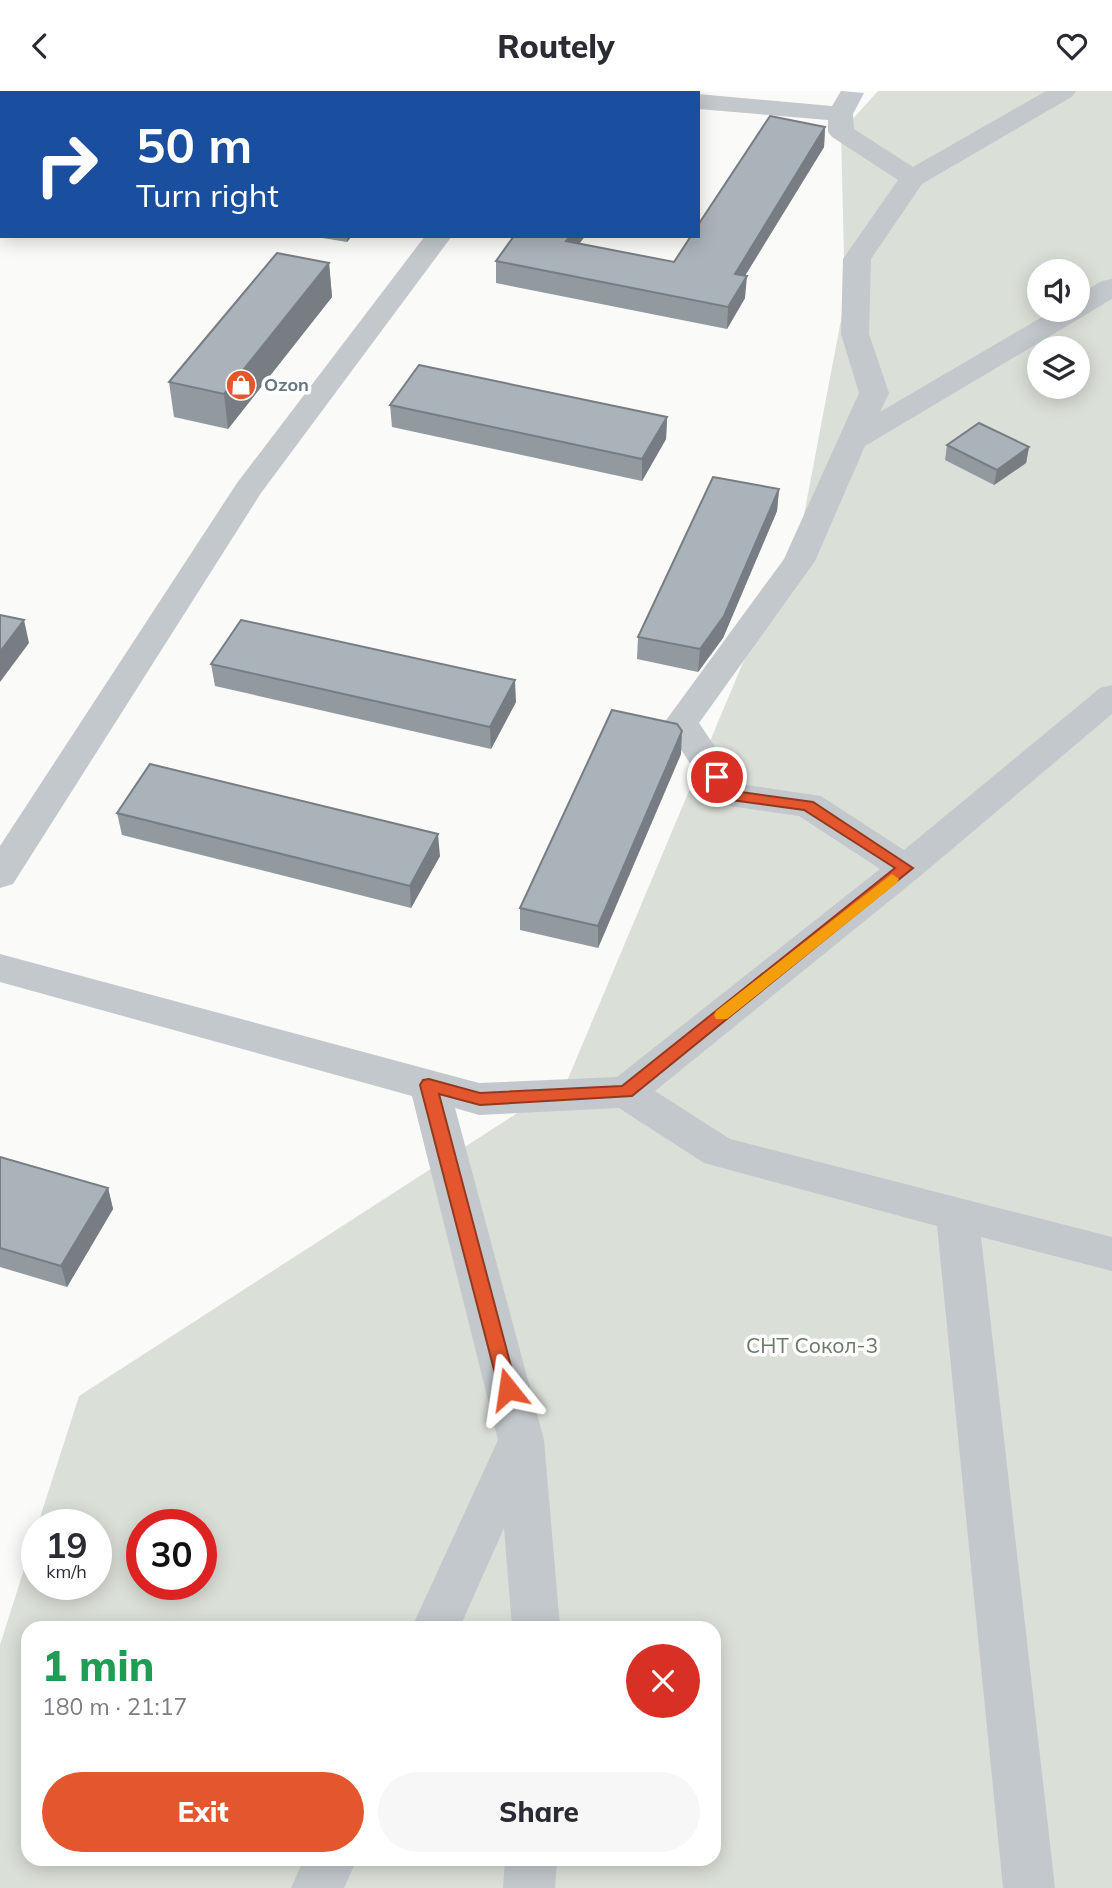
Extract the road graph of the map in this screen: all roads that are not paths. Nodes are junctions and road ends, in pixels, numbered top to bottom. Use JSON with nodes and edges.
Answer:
{"nodes":[{"id":1,"x":853,"y":91,"type":"edge"},
{"id":2,"x":1064,"y":91,"type":"edge"},
{"id":3,"x":700,"y":101,"type":"edge"},
{"id":4,"x":839,"y":114,"type":"junction"},
{"id":5,"x":913,"y":178,"type":"junction"},
{"id":6,"x":437,"y":238,"type":"edge"},
{"id":7,"x":1112,"y":287,"type":"edge"},
{"id":8,"x":1090,"y":300,"type":"edge"},
{"id":9,"x":1054,"y":322,"type":"edge"},
{"id":10,"x":874,"y":393,"type":"junction"},
{"id":11,"x":913,"y":405,"type":"junction"},
{"id":12,"x":853,"y":441,"type":"junction"},
{"id":13,"x":1106,"y":708,"type":"edge"},
{"id":14,"x":906,"y":868,"type":"junction"},
{"id":15,"x":0,"y":875,"type":"edge"},
{"id":16,"x":0,"y":968,"type":"edge"},
{"id":17,"x":429,"y":1085,"type":"junction"},
{"id":18,"x":626,"y":1092,"type":"junction"},
{"id":19,"x":957,"y":1214,"type":"junction"},
{"id":20,"x":1112,"y":1254,"type":"edge"},
{"id":21,"x":521,"y":1440,"type":"junction"},
{"id":22,"x":439,"y":1621,"type":"edge"},
{"id":23,"x":536,"y":1621,"type":"edge"},
{"id":24,"x":328,"y":1866,"type":"edge"},
{"id":25,"x":530,"y":1866,"type":"edge"},
{"id":26,"x":317,"y":1888,"type":"edge"},
{"id":27,"x":529,"y":1888,"type":"edge"},
{"id":28,"x":1029,"y":1888,"type":"edge"}],
"edges":[{"from":1,"to":4,"type":"street"},
{"from":2,"to":5,"type":"street"},
{"from":3,"to":4,"type":"street"},
{"from":4,"to":5,"type":"street"},
{"from":5,"to":10,"type":"street"},
{"from":6,"to":15,"type":"street"},
{"from":7,"to":8,"type":"street"},
{"from":9,"to":11,"type":"street"},
{"from":10,"to":11,"type":"street"},
{"from":10,"to":12,"type":"street"},
{"from":11,"to":12,"type":"street"},
{"from":12,"to":14,"type":"street"},
{"from":13,"to":14,"type":"street"},
{"from":14,"to":18,"type":"street"},
{"from":16,"to":17,"type":"street"},
{"from":17,"to":18,"type":"street"},
{"from":17,"to":21,"type":"street"},
{"from":18,"to":19,"type":"street"},
{"from":19,"to":20,"type":"street"},
{"from":19,"to":28,"type":"street"},
{"from":21,"to":22,"type":"street"},
{"from":21,"to":23,"type":"street"},
{"from":24,"to":26,"type":"street"},
{"from":25,"to":27,"type":"street"}]}
